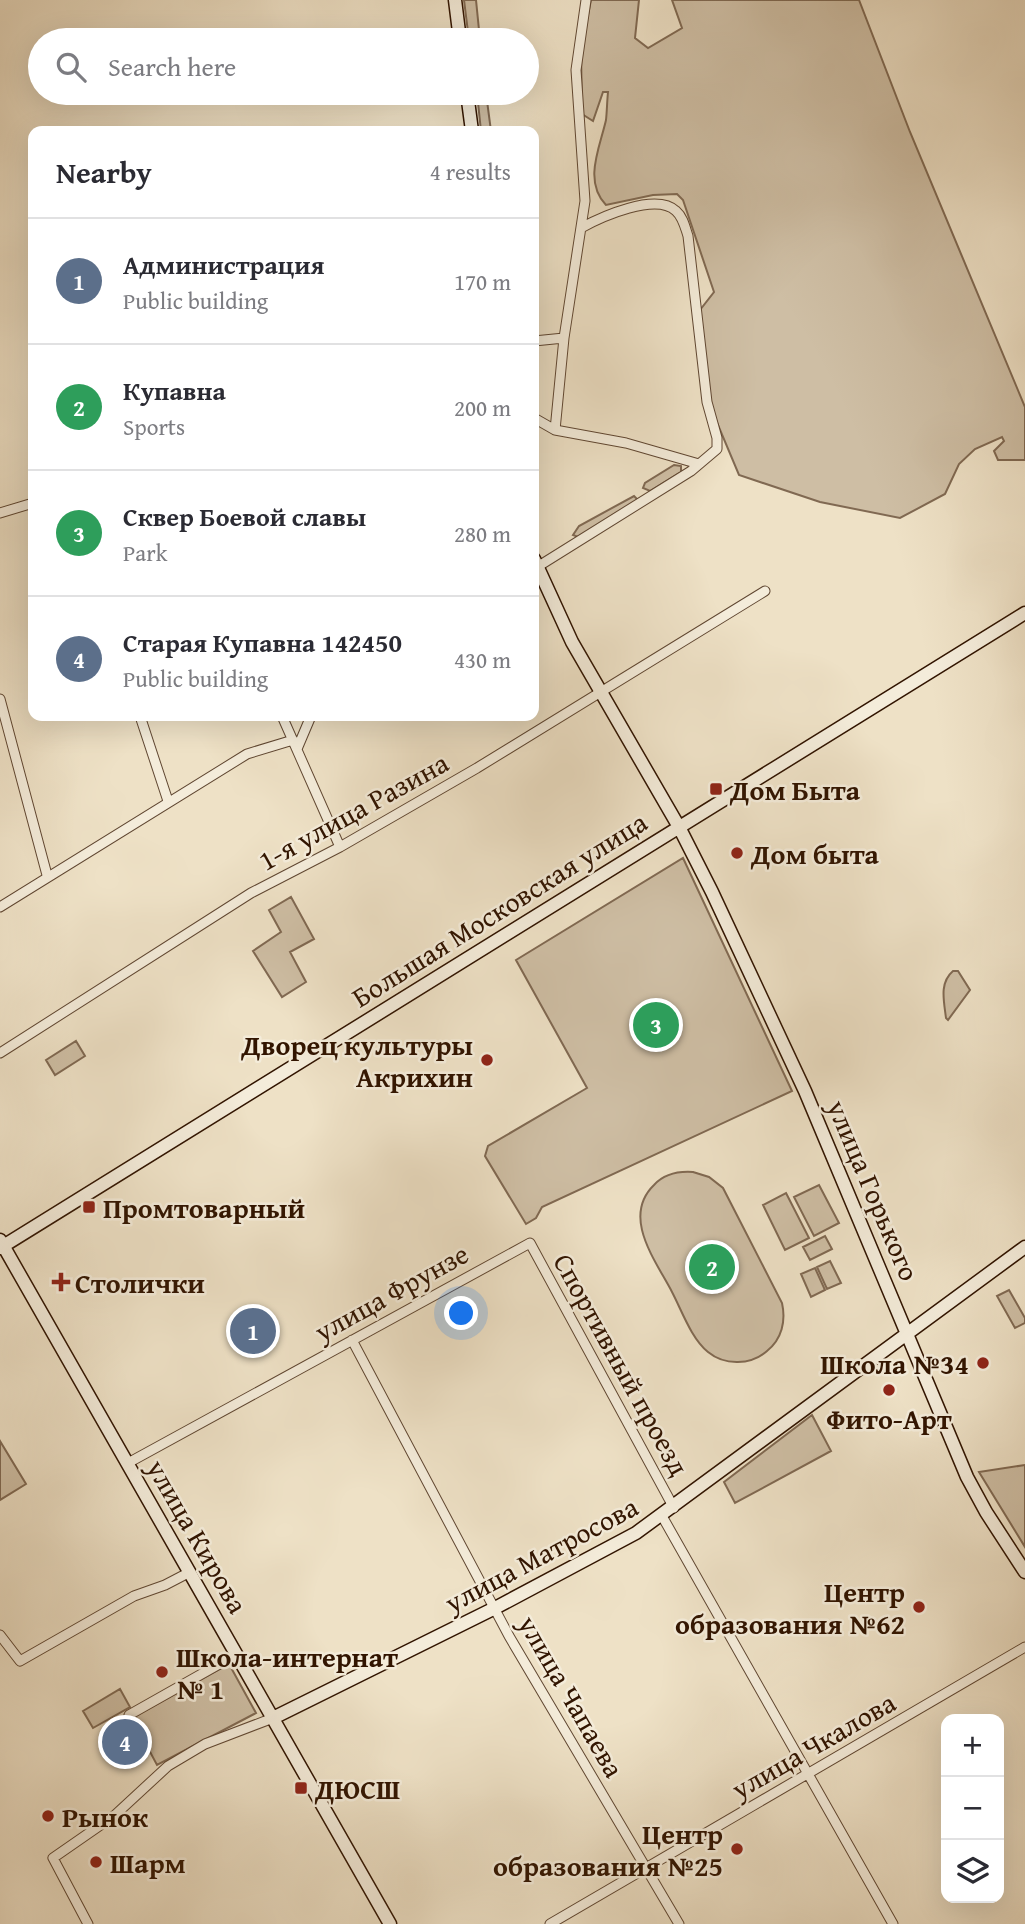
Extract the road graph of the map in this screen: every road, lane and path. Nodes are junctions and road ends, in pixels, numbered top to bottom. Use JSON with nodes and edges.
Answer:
{"nodes":[{"id":1,"x":455,"y":0,"type":"edge"},
{"id":2,"x":586,"y":0,"type":"edge"},
{"id":3,"x":458,"y":28,"type":"edge"},
{"id":4,"x":469,"y":105,"type":"edge"},
{"id":5,"x":471,"y":126,"type":"edge"},
{"id":6,"x":581,"y":228,"type":"junction"},
{"id":7,"x":564,"y":338,"type":"junction"},
{"id":8,"x":539,"y":340,"type":"edge"},
{"id":9,"x":539,"y":421,"type":"edge"},
{"id":10,"x":555,"y":430,"type":"junction"},
{"id":11,"x":699,"y":464,"type":"junction"},
{"id":12,"x":28,"y":505,"type":"edge"},
{"id":13,"x":0,"y":513,"type":"edge"},
{"id":14,"x":539,"y":563,"type":"edge"},
{"id":15,"x":539,"y":573,"type":"edge"},
{"id":16,"x":765,"y":591,"type":"dead end"},
{"id":17,"x":1025,"y":614,"type":"edge"},
{"id":18,"x":601,"y":692,"type":"junction"},
{"id":19,"x":0,"y":699,"type":"edge"},
{"id":20,"x":142,"y":721,"type":"edge"},
{"id":21,"x":284,"y":721,"type":"edge"},
{"id":22,"x":310,"y":721,"type":"edge"},
{"id":23,"x":293,"y":740,"type":"junction"},
{"id":24,"x":297,"y":749,"type":"junction"},
{"id":25,"x":168,"y":801,"type":"junction"},
{"id":26,"x":679,"y":827,"type":"junction"},
{"id":27,"x":340,"y":847,"type":"junction"},
{"id":28,"x":47,"y":875,"type":"junction"},
{"id":29,"x":0,"y":906,"type":"edge"},
{"id":30,"x":0,"y":1053,"type":"edge"},
{"id":31,"x":530,"y":1243,"type":"joint"},
{"id":32,"x":1,"y":1244,"type":"edge"},
{"id":33,"x":1025,"y":1247,"type":"edge"},
{"id":34,"x":908,"y":1335,"type":"junction"},
{"id":35,"x":352,"y":1340,"type":"junction"},
{"id":36,"x":128,"y":1463,"type":"junction"},
{"id":37,"x":674,"y":1508,"type":"junction"},
{"id":38,"x":662,"y":1516,"type":"junction"},
{"id":39,"x":190,"y":1572,"type":"junction"},
{"id":40,"x":1025,"y":1572,"type":"edge"},
{"id":41,"x":495,"y":1608,"type":"junction"},
{"id":42,"x":0,"y":1635,"type":"edge"},
{"id":43,"x":1025,"y":1647,"type":"edge"},
{"id":44,"x":237,"y":1654,"type":"junction"},
{"id":45,"x":129,"y":1715,"type":"dead end"},
{"id":46,"x":273,"y":1718,"type":"junction"},
{"id":47,"x":809,"y":1774,"type":"junction"},
{"id":48,"x":645,"y":1866,"type":"junction"},
{"id":49,"x":88,"y":1924,"type":"edge"},
{"id":50,"x":390,"y":1924,"type":"edge"},
{"id":51,"x":550,"y":1924,"type":"edge"},
{"id":52,"x":679,"y":1924,"type":"edge"},
{"id":53,"x":893,"y":1924,"type":"edge"}],
"edges":[{"from":1,"to":3,"type":"street"},
{"from":2,"to":6,"type":"street"},
{"from":4,"to":5,"type":"street"},
{"from":6,"to":7,"type":"street"},
{"from":6,"to":11,"type":"street"},
{"from":7,"to":8,"type":"street"},
{"from":7,"to":10,"type":"street"},
{"from":9,"to":10,"type":"street"},
{"from":10,"to":11,"type":"street"},
{"from":11,"to":14,"type":"street"},
{"from":12,"to":13,"type":"street"},
{"from":15,"to":18,"type":"street","name":"улица Горького"},
{"from":16,"to":18,"type":"street","name":"1-я улица Разина"},
{"from":17,"to":26,"type":"street","name":"Большая Московская улица"},
{"from":18,"to":26,"type":"street","name":"улица Горького"},
{"from":18,"to":27,"type":"street","name":"1-я улица Разина"},
{"from":19,"to":28,"type":"street"},
{"from":20,"to":25,"type":"street"},
{"from":21,"to":23,"type":"street"},
{"from":22,"to":24,"type":"street"},
{"from":23,"to":24,"type":"street"},
{"from":23,"to":25,"type":"street"},
{"from":24,"to":27,"type":"street"},
{"from":25,"to":28,"type":"street"},
{"from":26,"to":32,"type":"street","name":"Большая Московская улица"},
{"from":26,"to":34,"type":"street","name":"улица Горького"},
{"from":27,"to":30,"type":"street","name":"1-я улица Разина"},
{"from":28,"to":29,"type":"street"},
{"from":31,"to":35,"type":"street","name":"улица Фрунзе"},
{"from":31,"to":37,"type":"street","name":"Спортивный проезд"},
{"from":32,"to":36,"type":"street","name":"улица Кирова"},
{"from":33,"to":34,"type":"street","name":"улица Матросова"},
{"from":34,"to":37,"type":"street","name":"улица Матросова"},
{"from":34,"to":40,"type":"street","name":"улица Горького"},
{"from":35,"to":36,"type":"street","name":"улица Фрунзе"},
{"from":35,"to":41,"type":"street","name":"улица Чапаева"},
{"from":36,"to":39,"type":"street","name":"улица Кирова"},
{"from":37,"to":38,"type":"street","name":"улица Матросова"},
{"from":38,"to":41,"type":"street","name":"улица Матросова"},
{"from":38,"to":47,"type":"street"},
{"from":39,"to":42,"type":"street"},
{"from":39,"to":44,"type":"street","name":"улица Кирова"},
{"from":41,"to":46,"type":"street","name":"улица Матросова"},
{"from":41,"to":48,"type":"street","name":"улица Чапаева"},
{"from":43,"to":47,"type":"street","name":"улица Чкалова"},
{"from":44,"to":45,"type":"street"},
{"from":44,"to":46,"type":"street","name":"улица Кирова"},
{"from":46,"to":49,"type":"street","name":"улица Матросова"},
{"from":46,"to":50,"type":"street","name":"улица Кирова"},
{"from":47,"to":48,"type":"street","name":"улица Чкалова"},
{"from":47,"to":53,"type":"street"},
{"from":48,"to":51,"type":"street","name":"улица Чкалова"},
{"from":48,"to":52,"type":"street","name":"улица Чапаева"}]}
